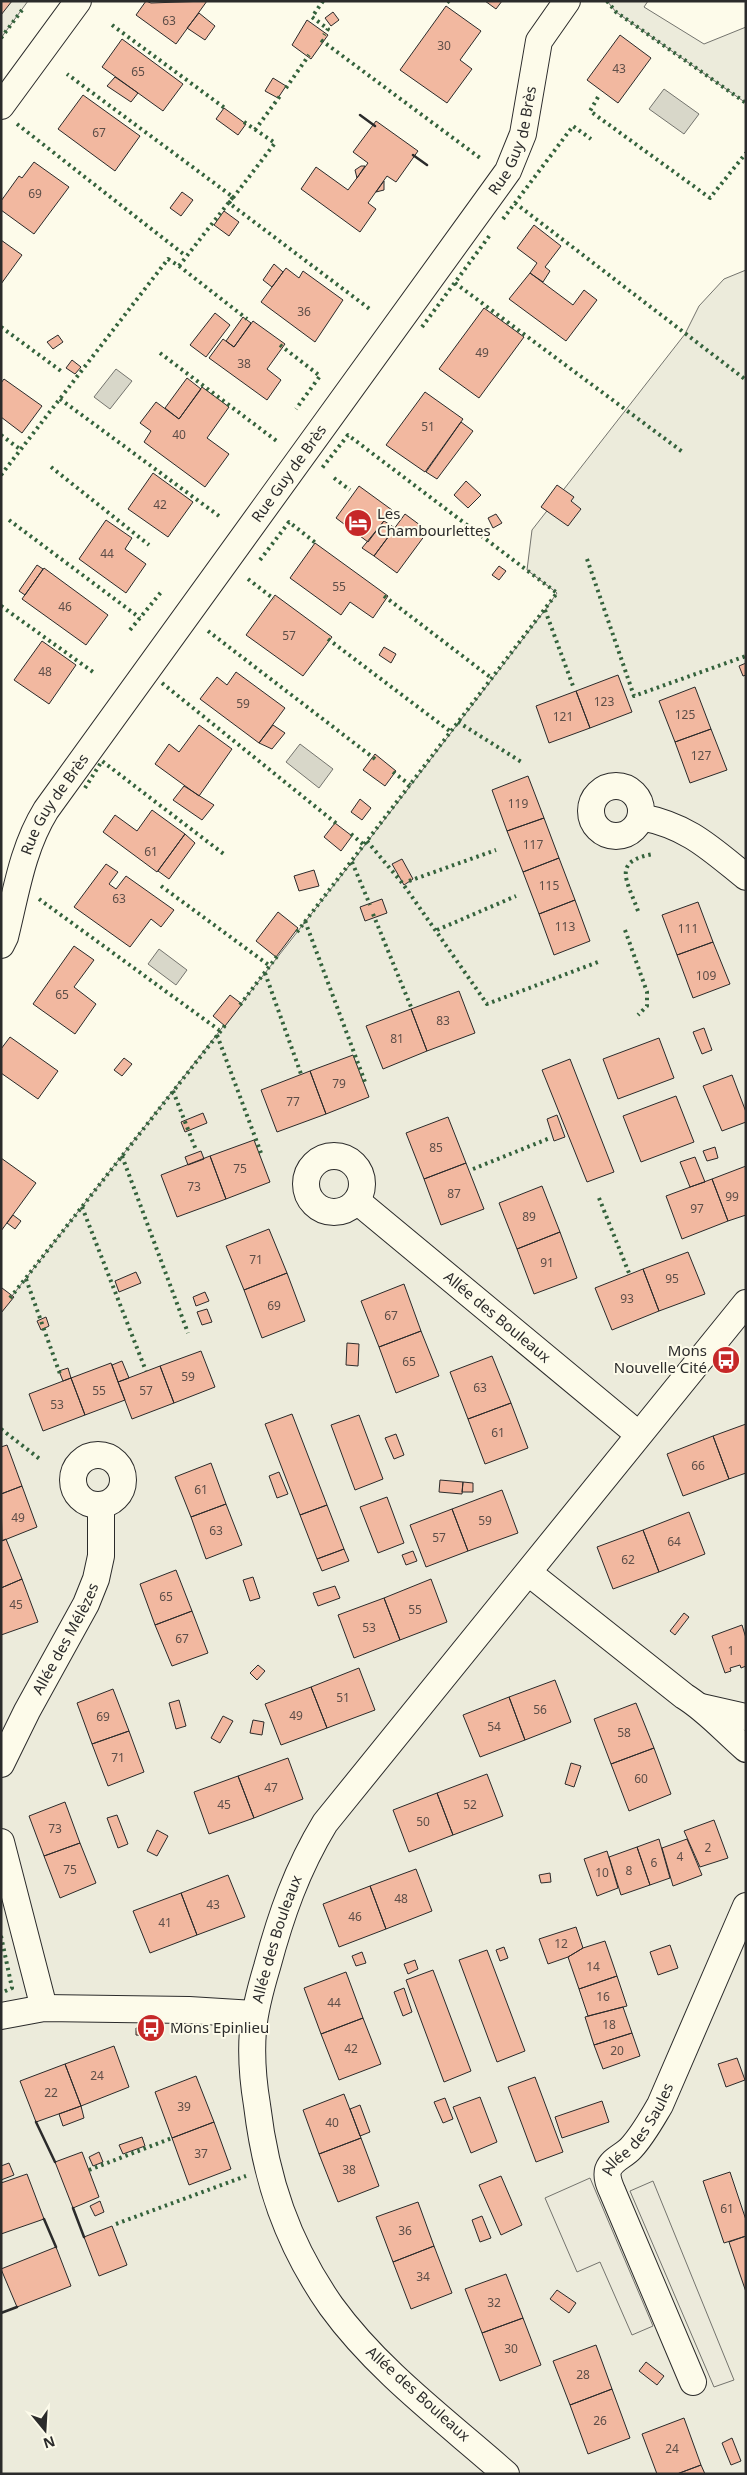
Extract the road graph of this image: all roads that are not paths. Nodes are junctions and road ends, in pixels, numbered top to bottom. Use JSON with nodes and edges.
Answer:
{"nodes":[{"id":1,"x":78,"y":1,"type":"edge"},
{"id":2,"x":567,"y":1,"type":"edge"},
{"id":3,"x":1,"y":106,"type":"edge"},
{"id":4,"x":641,"y":817,"type":"dead end"},
{"id":5,"x":746,"y":877,"type":"edge"},
{"id":6,"x":1,"y":945,"type":"edge"},
{"id":7,"x":357,"y":1201,"type":"dead end"},
{"id":8,"x":746,"y":1303,"type":"edge"},
{"id":9,"x":638,"y":1434,"type":"junction"},
{"id":10,"x":101,"y":1506,"type":"dead end"},
{"id":11,"x":529,"y":1573,"type":"junction"},
{"id":12,"x":701,"y":1707,"type":"junction"},
{"id":13,"x":746,"y":1717,"type":"edge"},
{"id":14,"x":746,"y":1749,"type":"edge"},
{"id":15,"x":1,"y":1764,"type":"edge"},
{"id":16,"x":1,"y":1842,"type":"edge"},
{"id":17,"x":746,"y":1906,"type":"edge"},
{"id":18,"x":44,"y":2008,"type":"junction"},
{"id":19,"x":254,"y":2014,"type":"junction"},
{"id":20,"x":1,"y":2016,"type":"edge"},
{"id":21,"x":693,"y":2382,"type":"dead end"},
{"id":22,"x":506,"y":2474,"type":"edge"}],
"edges":[{"from":1,"to":3,"type":"street"},
{"from":2,"to":6,"type":"street","name":"Rue Guy de Brès"},
{"from":4,"to":5,"type":"street"},
{"from":7,"to":9,"type":"street","name":"Allée des Bouleaux"},
{"from":8,"to":9,"type":"street","name":"Allée des Bouleaux"},
{"from":9,"to":11,"type":"street","name":"Allée des Bouleaux"},
{"from":10,"to":15,"type":"street","name":"Allée des Mélèzes"},
{"from":11,"to":12,"type":"street"},
{"from":11,"to":19,"type":"street","name":"Allée des Bouleaux"},
{"from":12,"to":13,"type":"street"},
{"from":12,"to":14,"type":"street"},
{"from":16,"to":18,"type":"street"},
{"from":17,"to":21,"type":"street","name":"Allée des Saules"},
{"from":18,"to":19,"type":"street"},
{"from":18,"to":20,"type":"street"},
{"from":19,"to":22,"type":"street","name":"Allée des Bouleaux"}]}
